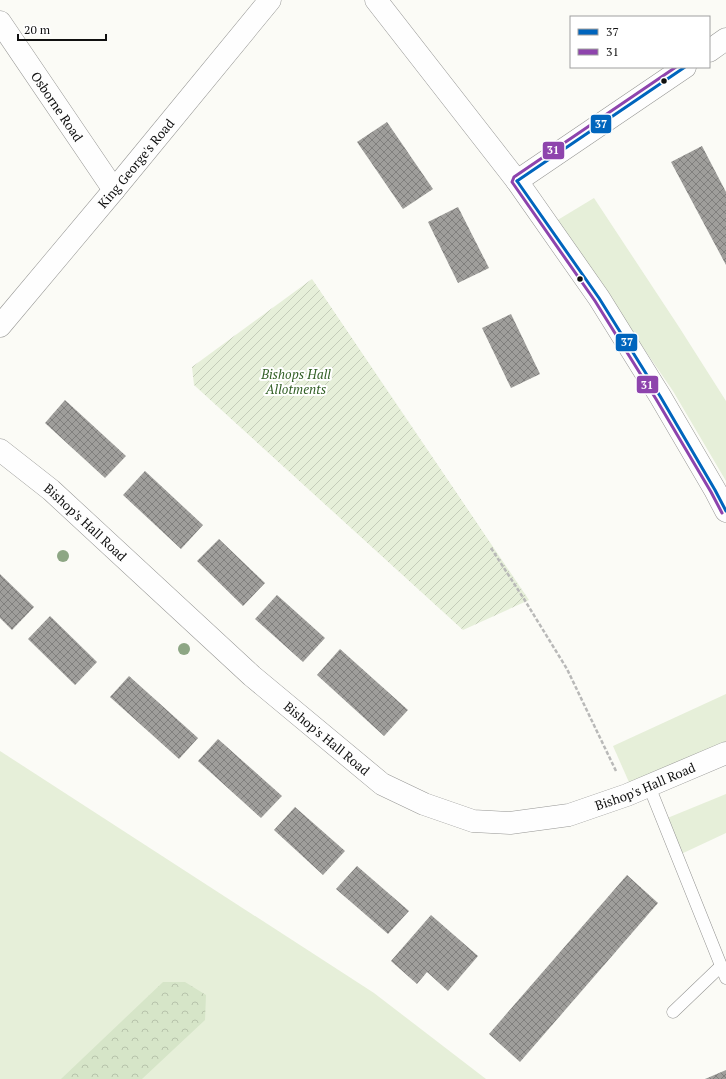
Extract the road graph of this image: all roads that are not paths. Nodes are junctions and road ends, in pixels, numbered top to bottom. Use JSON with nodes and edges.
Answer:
{"nodes":[{"id":1,"x":270,"y":0,"type":"edge"},
{"id":2,"x":376,"y":0,"type":"edge"},
{"id":3,"x":0,"y":22,"type":"edge"},
{"id":4,"x":726,"y":39,"type":"edge"},
{"id":5,"x":710,"y":50,"type":"edge"},
{"id":6,"x":684,"y":68,"type":"edge"},
{"id":7,"x":517,"y":181,"type":"junction"},
{"id":8,"x":114,"y":190,"type":"junction"},
{"id":9,"x":0,"y":326,"type":"edge"},
{"id":10,"x":0,"y":450,"type":"edge"},
{"id":11,"x":726,"y":511,"type":"edge"},
{"id":12,"x":726,"y":753,"type":"edge"},
{"id":13,"x":649,"y":786,"type":"junction"},
{"id":14,"x":722,"y":966,"type":"junction"},
{"id":15,"x":726,"y":978,"type":"edge"},
{"id":16,"x":673,"y":1012,"type":"dead end"}],
"edges":[{"from":1,"to":8,"type":"street","name":"King George's Road"},
{"from":2,"to":7,"type":"street"},
{"from":3,"to":8,"type":"street","name":"Osborne Road"},
{"from":4,"to":5,"type":"street"},
{"from":6,"to":7,"type":"street"},
{"from":7,"to":11,"type":"street"},
{"from":8,"to":9,"type":"street","name":"King George's Road"},
{"from":10,"to":13,"type":"street","name":"Bishop's Hall Road"},
{"from":12,"to":13,"type":"street","name":"Bishop's Hall Road"},
{"from":13,"to":14,"type":"lane"},
{"from":14,"to":15,"type":"lane"},
{"from":14,"to":16,"type":"lane"}]}
